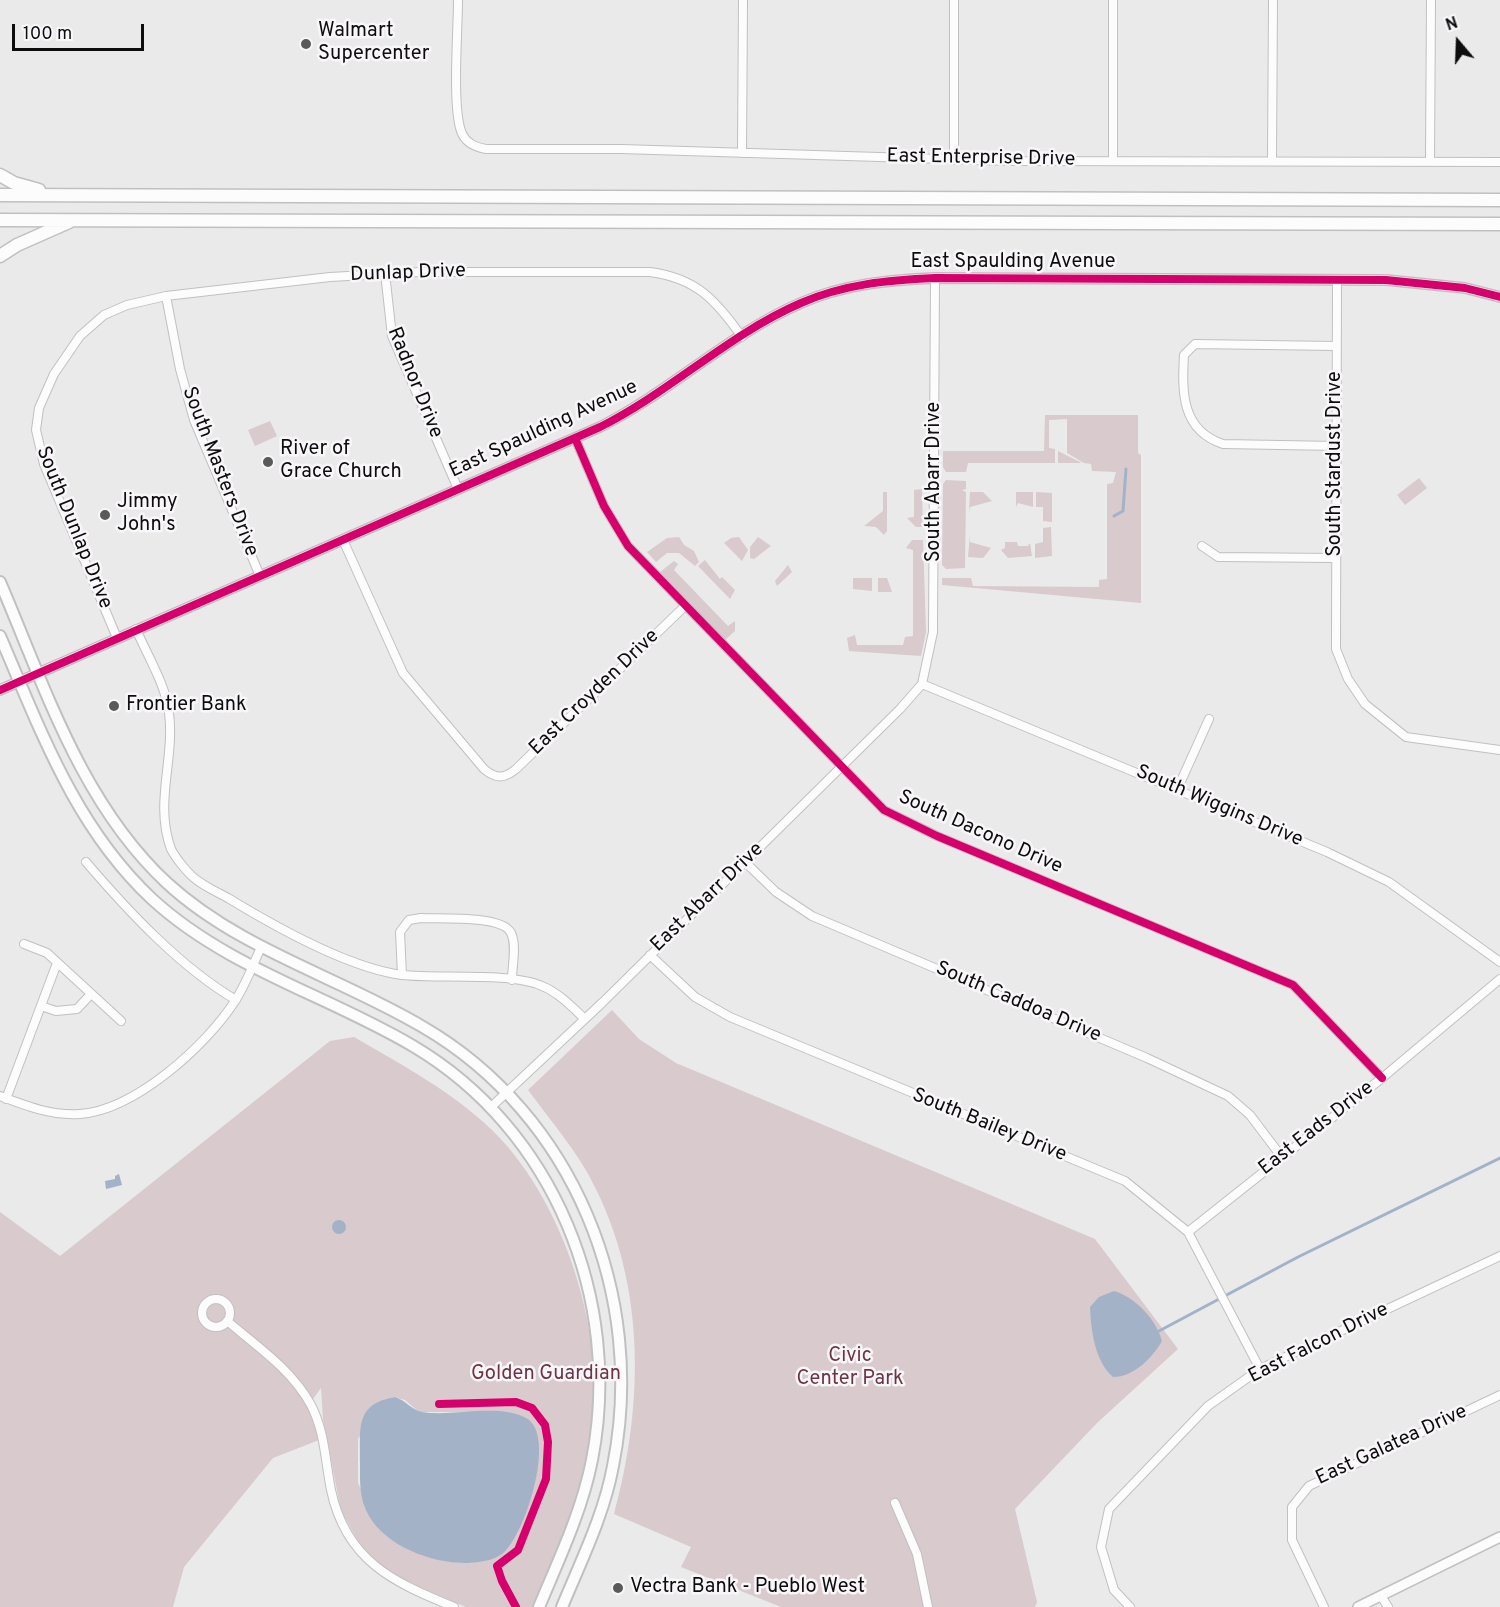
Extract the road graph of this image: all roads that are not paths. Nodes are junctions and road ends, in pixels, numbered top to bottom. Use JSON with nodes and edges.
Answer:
{"nodes":[{"id":1,"x":458,"y":0,"type":"edge"},
{"id":2,"x":743,"y":0,"type":"edge"},
{"id":3,"x":954,"y":0,"type":"edge"},
{"id":4,"x":1113,"y":0,"type":"edge"},
{"id":5,"x":1273,"y":0,"type":"edge"},
{"id":6,"x":1431,"y":0,"type":"edge"},
{"id":7,"x":742,"y":153,"type":"junction"},
{"id":8,"x":954,"y":160,"type":"junction"},
{"id":9,"x":1113,"y":160,"type":"junction"},
{"id":10,"x":1272,"y":161,"type":"junction"},
{"id":11,"x":1430,"y":161,"type":"junction"},
{"id":12,"x":1500,"y":162,"type":"edge"},
{"id":13,"x":0,"y":175,"type":"edge"},
{"id":14,"x":0,"y":195,"type":"edge"},
{"id":15,"x":61,"y":195,"type":"junction"},
{"id":16,"x":1500,"y":200,"type":"edge"},
{"id":17,"x":76,"y":219,"type":"junction"},
{"id":18,"x":0,"y":220,"type":"edge"},
{"id":19,"x":1500,"y":224,"type":"edge"},
{"id":20,"x":0,"y":256,"type":"edge"},
{"id":21,"x":386,"y":273,"type":"junction"},
{"id":22,"x":935,"y":278,"type":"junction"},
{"id":23,"x":1337,"y":280,"type":"junction"},
{"id":24,"x":166,"y":296,"type":"junction"},
{"id":25,"x":1500,"y":297,"type":"edge"},
{"id":26,"x":742,"y":337,"type":"junction"},
{"id":27,"x":1336,"y":346,"type":"junction"},
{"id":28,"x":68,"y":352,"type":"joint"},
{"id":29,"x":575,"y":438,"type":"junction"},
{"id":30,"x":1336,"y":446,"type":"junction"},
{"id":31,"x":458,"y":489,"type":"junction"},
{"id":32,"x":343,"y":540,"type":"junction"},
{"id":33,"x":1202,"y":546,"type":"dead end"},
{"id":34,"x":1336,"y":558,"type":"junction"},
{"id":35,"x":260,"y":576,"type":"junction"},
{"id":36,"x":0,"y":582,"type":"edge"},
{"id":37,"x":685,"y":606,"type":"junction"},
{"id":38,"x":136,"y":629,"type":"junction"},
{"id":39,"x":0,"y":636,"type":"edge"},
{"id":40,"x":117,"y":638,"type":"junction"},
{"id":41,"x":39,"y":672,"type":"junction"},
{"id":42,"x":19,"y":681,"type":"junction"},
{"id":43,"x":922,"y":684,"type":"junction"},
{"id":44,"x":0,"y":690,"type":"edge"},
{"id":45,"x":1209,"y":719,"type":"dead end"},
{"id":46,"x":1500,"y":750,"type":"edge"},
{"id":47,"x":841,"y":767,"type":"junction"},
{"id":48,"x":1177,"y":790,"type":"junction"},
{"id":49,"x":86,"y":862,"type":"dead end"},
{"id":50,"x":745,"y":862,"type":"junction"},
{"id":51,"x":24,"y":944,"type":"dead end"},
{"id":52,"x":261,"y":947,"type":"junction"},
{"id":53,"x":650,"y":955,"type":"junction"},
{"id":54,"x":1500,"y":962,"type":"edge"},
{"id":55,"x":57,"y":963,"type":"junction"},
{"id":56,"x":252,"y":966,"type":"junction"},
{"id":57,"x":402,"y":975,"type":"junction"},
{"id":58,"x":1500,"y":979,"type":"edge"},
{"id":59,"x":512,"y":980,"type":"junction"},
{"id":60,"x":91,"y":994,"type":"junction"},
{"id":61,"x":236,"y":1000,"type":"junction"},
{"id":62,"x":41,"y":1006,"type":"junction"},
{"id":63,"x":585,"y":1019,"type":"junction"},
{"id":64,"x":121,"y":1021,"type":"dead end"},
{"id":65,"x":1382,"y":1078,"type":"junction"},
{"id":66,"x":506,"y":1093,"type":"junction"},
{"id":67,"x":3,"y":1097,"type":"edge"},
{"id":68,"x":490,"y":1108,"type":"junction"},
{"id":69,"x":1281,"y":1156,"type":"junction"},
{"id":70,"x":1188,"y":1232,"type":"junction"},
{"id":71,"x":1500,"y":1256,"type":"edge"},
{"id":72,"x":227,"y":1321,"type":"dead end"},
{"id":73,"x":1260,"y":1370,"type":"junction"},
{"id":74,"x":1500,"y":1395,"type":"edge"},
{"id":75,"x":895,"y":1503,"type":"dead end"},
{"id":76,"x":1500,"y":1537,"type":"edge"},
{"id":77,"x":1381,"y":1596,"type":"junction"},
{"id":78,"x":454,"y":1607,"type":"edge"},
{"id":79,"x":539,"y":1607,"type":"edge"},
{"id":80,"x":562,"y":1607,"type":"edge"},
{"id":81,"x":928,"y":1607,"type":"edge"},
{"id":82,"x":1130,"y":1607,"type":"edge"},
{"id":83,"x":1324,"y":1607,"type":"edge"},
{"id":84,"x":1358,"y":1607,"type":"edge"},
{"id":85,"x":1388,"y":1607,"type":"edge"}],
"edges":[{"from":1,"to":7,"type":"street","name":"East Enterprise Drive"},
{"from":2,"to":7,"type":"street"},
{"from":3,"to":8,"type":"street"},
{"from":4,"to":9,"type":"street"},
{"from":5,"to":10,"type":"street"},
{"from":6,"to":11,"type":"street"},
{"from":7,"to":8,"type":"street","name":"East Enterprise Drive"},
{"from":8,"to":9,"type":"street","name":"East Enterprise Drive"},
{"from":9,"to":10,"type":"street","name":"East Enterprise Drive"},
{"from":10,"to":11,"type":"street","name":"East Enterprise Drive"},
{"from":11,"to":12,"type":"street","name":"East Enterprise Drive"},
{"from":13,"to":15,"type":"highway"},
{"from":14,"to":15,"type":"highway"},
{"from":15,"to":16,"type":"highway"},
{"from":17,"to":18,"type":"highway"},
{"from":17,"to":19,"type":"highway"},
{"from":17,"to":20,"type":"highway"},
{"from":21,"to":24,"type":"street","name":"Dunlap Drive"},
{"from":21,"to":26,"type":"street","name":"Dunlap Drive"},
{"from":21,"to":31,"type":"street","name":"Radnor Drive"},
{"from":22,"to":23,"type":"street","name":"East Spaulding Avenue"},
{"from":22,"to":26,"type":"street","name":"East Spaulding Avenue"},
{"from":22,"to":43,"type":"street","name":"South Abarr Drive"},
{"from":23,"to":25,"type":"street","name":"East Spaulding Avenue"},
{"from":23,"to":27,"type":"street","name":"South Stardust Drive"},
{"from":24,"to":28,"type":"street","name":"Dunlap Drive"},
{"from":24,"to":35,"type":"street","name":"South Masters Drive"},
{"from":26,"to":29,"type":"street","name":"East Spaulding Avenue"},
{"from":27,"to":30,"type":"street","name":"South Stardust Drive"},
{"from":27,"to":30,"type":"street"},
{"from":28,"to":40,"type":"street","name":"South Dunlap Drive"},
{"from":29,"to":31,"type":"street","name":"East Spaulding Avenue"},
{"from":29,"to":37,"type":"street","name":"South Dacono Drive"},
{"from":30,"to":34,"type":"street","name":"South Stardust Drive"},
{"from":31,"to":32,"type":"street","name":"East Spaulding Avenue"},
{"from":32,"to":35,"type":"street","name":"East Spaulding Avenue"},
{"from":32,"to":37,"type":"street","name":"East Croyden Drive"},
{"from":33,"to":34,"type":"street"},
{"from":34,"to":46,"type":"street","name":"South Stardust Drive"},
{"from":35,"to":38,"type":"street","name":"East Spaulding Avenue"},
{"from":36,"to":41,"type":"main road"},
{"from":37,"to":47,"type":"street","name":"South Dacono Drive"},
{"from":38,"to":40,"type":"street","name":"East Spaulding Avenue"},
{"from":38,"to":57,"type":"street"},
{"from":39,"to":42,"type":"main road"},
{"from":40,"to":41,"type":"street","name":"East Spaulding Avenue"},
{"from":41,"to":42,"type":"street","name":"East Spaulding Avenue"},
{"from":41,"to":52,"type":"main road"},
{"from":42,"to":44,"type":"street","name":"East Spaulding Avenue"},
{"from":42,"to":56,"type":"main road"},
{"from":43,"to":47,"type":"street","name":"East Abarr Drive"},
{"from":43,"to":48,"type":"street","name":"South Wiggins Drive"},
{"from":45,"to":48,"type":"street"},
{"from":47,"to":50,"type":"street","name":"East Abarr Drive"},
{"from":47,"to":65,"type":"street","name":"South Dacono Drive"},
{"from":48,"to":54,"type":"street","name":"South Wiggins Drive"},
{"from":49,"to":61,"type":"street"},
{"from":50,"to":53,"type":"street","name":"East Abarr Drive"},
{"from":50,"to":69,"type":"street","name":"South Caddoa Drive"},
{"from":51,"to":55,"type":"street"},
{"from":52,"to":56,"type":"street"},
{"from":52,"to":66,"type":"main road"},
{"from":53,"to":63,"type":"street","name":"East Abarr Drive"},
{"from":53,"to":70,"type":"street","name":"South Bailey Drive"},
{"from":55,"to":60,"type":"street"},
{"from":55,"to":62,"type":"street"},
{"from":56,"to":61,"type":"street"},
{"from":56,"to":68,"type":"main road"},
{"from":57,"to":59,"type":"street"},
{"from":57,"to":59,"type":"street"},
{"from":58,"to":65,"type":"street","name":"East Eads Drive"},
{"from":59,"to":63,"type":"street"},
{"from":60,"to":62,"type":"street"},
{"from":60,"to":64,"type":"street"},
{"from":61,"to":67,"type":"street"},
{"from":62,"to":67,"type":"street"},
{"from":63,"to":66,"type":"street","name":"East Abarr Drive"},
{"from":65,"to":69,"type":"street","name":"East Eads Drive"},
{"from":66,"to":68,"type":"street","name":"East Abarr Drive"},
{"from":66,"to":80,"type":"main road"},
{"from":68,"to":79,"type":"main road"},
{"from":69,"to":70,"type":"street","name":"East Eads Drive"},
{"from":70,"to":73,"type":"street","name":"South Bailey Drive"},
{"from":71,"to":73,"type":"street","name":"East Falcon Drive"},
{"from":72,"to":78,"type":"street"},
{"from":73,"to":82,"type":"street","name":"East Falcon Drive"},
{"from":74,"to":83,"type":"street","name":"East Galatea Drive"},
{"from":75,"to":81,"type":"street"},
{"from":76,"to":77,"type":"street"},
{"from":77,"to":84,"type":"street"},
{"from":77,"to":85,"type":"street"}]}
